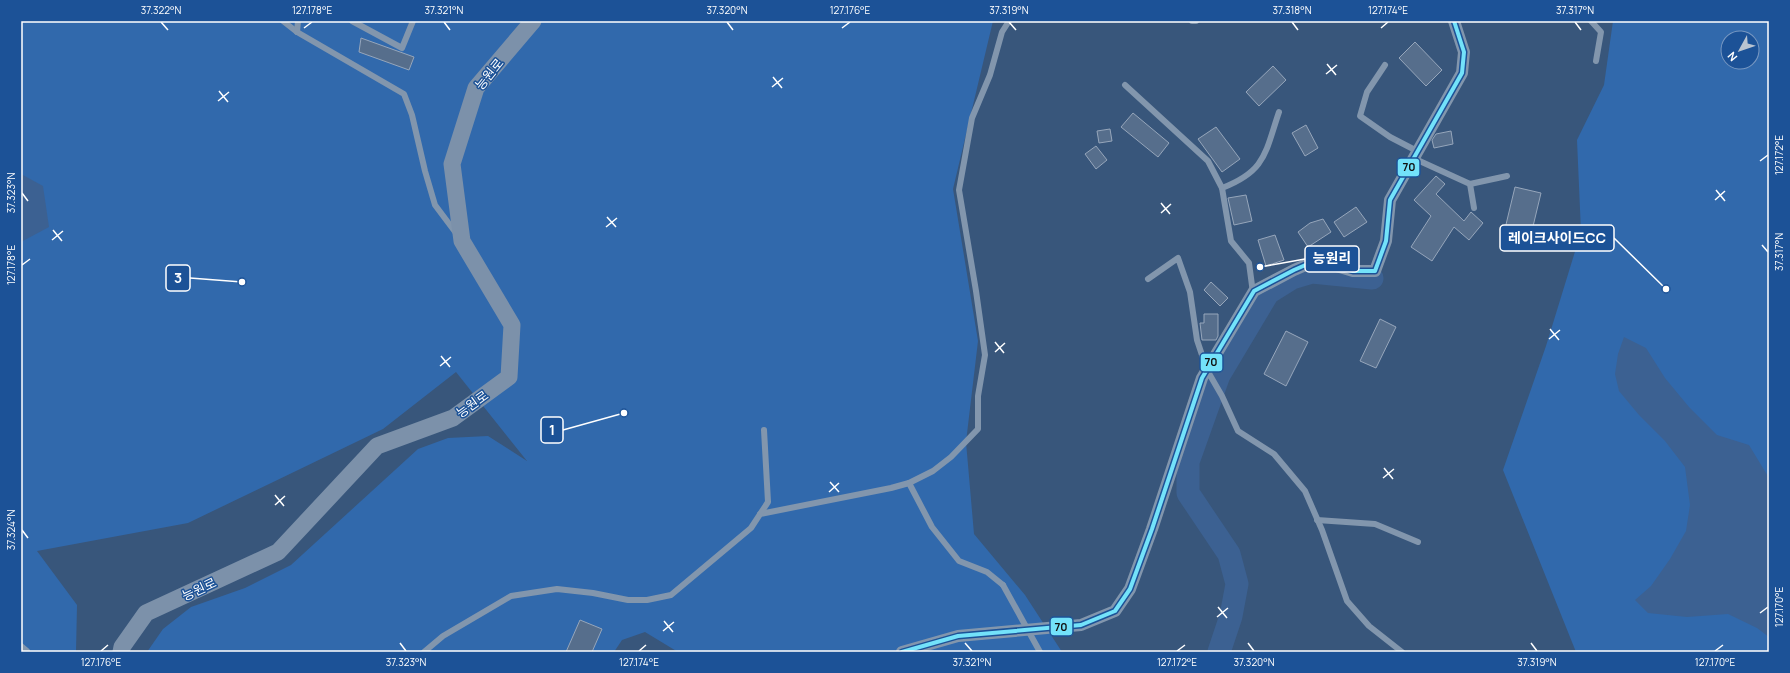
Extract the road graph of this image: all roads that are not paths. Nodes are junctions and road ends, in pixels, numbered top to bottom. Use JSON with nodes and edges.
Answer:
{"nodes":[{"id":1,"x":283,"y":21,"type":"edge"},
{"id":2,"x":298,"y":21,"type":"edge"},
{"id":3,"x":352,"y":21,"type":"edge"},
{"id":4,"x":413,"y":21,"type":"edge"},
{"id":5,"x":533,"y":21,"type":"edge"},
{"id":6,"x":1009,"y":21,"type":"edge"},
{"id":7,"x":1192,"y":21,"type":"edge"},
{"id":8,"x":1196,"y":21,"type":"edge"},
{"id":9,"x":1454,"y":21,"type":"edge"},
{"id":10,"x":1590,"y":21,"type":"edge"},
{"id":11,"x":297,"y":32,"type":"junction"},
{"id":12,"x":1596,"y":61,"type":"dead end"},
{"id":13,"x":1385,"y":65,"type":"dead end"},
{"id":14,"x":1125,"y":85,"type":"dead end"},
{"id":15,"x":1279,"y":112,"type":"dead end"},
{"id":16,"x":1415,"y":155,"type":"junction"},
{"id":17,"x":1507,"y":176,"type":"dead end"},
{"id":18,"x":1470,"y":184,"type":"junction"},
{"id":19,"x":1222,"y":188,"type":"junction"},
{"id":20,"x":1474,"y":208,"type":"dead end"},
{"id":21,"x":462,"y":241,"type":"junction"},
{"id":22,"x":1148,"y":279,"type":"dead end"},
{"id":23,"x":1252,"y":293,"type":"junction"},
{"id":24,"x":1207,"y":370,"type":"junction"},
{"id":25,"x":764,"y":430,"type":"dead end"},
{"id":26,"x":909,"y":482,"type":"junction"},
{"id":27,"x":760,"y":514,"type":"junction"},
{"id":28,"x":1317,"y":520,"type":"junction"},
{"id":29,"x":1418,"y":542,"type":"dead end"},
{"id":30,"x":21,"y":646,"type":"edge"},
{"id":31,"x":27,"y":651,"type":"dead end"},
{"id":32,"x":121,"y":652,"type":"edge"},
{"id":33,"x":424,"y":652,"type":"edge"},
{"id":34,"x":902,"y":652,"type":"edge"},
{"id":35,"x":1040,"y":652,"type":"edge"},
{"id":36,"x":1402,"y":652,"type":"edge"}],
"edges":[{"from":1,"to":11,"type":"lane"},
{"from":2,"to":11,"type":"lane"},
{"from":3,"to":4,"type":"lane"},
{"from":5,"to":21,"type":"street","name":"능원로"},
{"from":6,"to":26,"type":"lane"},
{"from":7,"to":8,"type":"lane"},
{"from":9,"to":16,"type":"street"},
{"from":10,"to":12,"type":"lane"},
{"from":11,"to":21,"type":"lane"},
{"from":13,"to":16,"type":"lane"},
{"from":14,"to":19,"type":"lane"},
{"from":15,"to":19,"type":"lane"},
{"from":16,"to":18,"type":"lane"},
{"from":16,"to":23,"type":"street"},
{"from":17,"to":18,"type":"lane"},
{"from":18,"to":20,"type":"lane"},
{"from":19,"to":23,"type":"lane"},
{"from":21,"to":32,"type":"street","name":"능원로"},
{"from":22,"to":24,"type":"lane"},
{"from":23,"to":24,"type":"street"},
{"from":24,"to":28,"type":"lane"},
{"from":24,"to":34,"type":"street"},
{"from":25,"to":27,"type":"lane"},
{"from":26,"to":27,"type":"lane"},
{"from":26,"to":35,"type":"lane","bridge":true},
{"from":27,"to":33,"type":"lane"},
{"from":28,"to":29,"type":"lane"},
{"from":28,"to":36,"type":"lane"},
{"from":30,"to":31,"type":"lane"}]}
